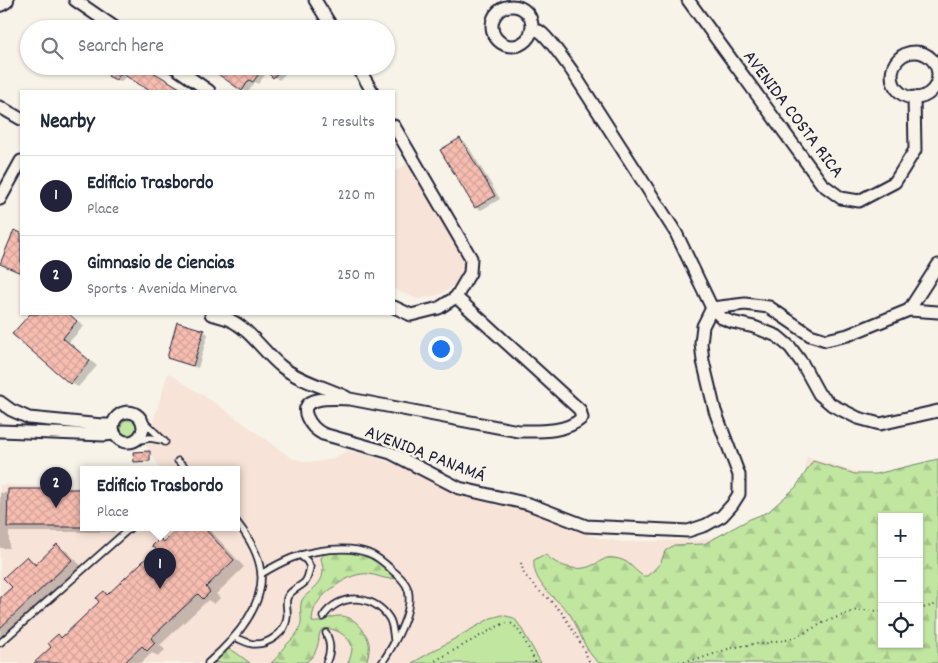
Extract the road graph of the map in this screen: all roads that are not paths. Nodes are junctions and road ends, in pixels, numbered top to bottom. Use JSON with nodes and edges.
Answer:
{"nodes":[{"id":1,"x":5,"y":0,"type":"edge"},
{"id":2,"x":75,"y":0,"type":"edge"},
{"id":3,"x":315,"y":0,"type":"edge"},
{"id":4,"x":688,"y":0,"type":"edge"},
{"id":5,"x":0,"y":3,"type":"edge"},
{"id":6,"x":104,"y":20,"type":"edge"},
{"id":7,"x":327,"y":20,"type":"edge"},
{"id":8,"x":531,"y":30,"type":"dead end"},
{"id":9,"x":186,"y":75,"type":"edge"},
{"id":10,"x":362,"y":75,"type":"edge"},
{"id":11,"x":209,"y":90,"type":"edge"},
{"id":12,"x":371,"y":90,"type":"edge"},
{"id":13,"x":914,"y":97,"type":"junction"},
{"id":14,"x":0,"y":107,"type":"edge"},
{"id":15,"x":20,"y":118,"type":"edge"},
{"id":16,"x":395,"y":128,"type":"edge"},
{"id":17,"x":20,"y":164,"type":"edge"},
{"id":18,"x":0,"y":199,"type":"edge"},
{"id":19,"x":938,"y":265,"type":"edge"},
{"id":20,"x":456,"y":297,"type":"junction"},
{"id":21,"x":395,"y":307,"type":"edge"},
{"id":22,"x":712,"y":308,"type":"junction"},
{"id":23,"x":909,"y":310,"type":"junction"},
{"id":24,"x":938,"y":312,"type":"edge"},
{"id":25,"x":214,"y":315,"type":"edge"},
{"id":26,"x":350,"y":399,"type":"junction"},
{"id":27,"x":0,"y":402,"type":"edge"},
{"id":28,"x":938,"y":411,"type":"edge"},
{"id":29,"x":140,"y":418,"type":"junction"},
{"id":30,"x":114,"y":429,"type":"junction"},
{"id":31,"x":0,"y":432,"type":"edge"},
{"id":32,"x":134,"y":441,"type":"junction"},
{"id":33,"x":180,"y":466,"type":"edge"},
{"id":34,"x":184,"y":466,"type":"edge"},
{"id":35,"x":240,"y":528,"type":"edge"},
{"id":36,"x":127,"y":531,"type":"edge"},
{"id":37,"x":300,"y":555,"type":"junction"},
{"id":38,"x":261,"y":574,"type":"junction"},
{"id":39,"x":322,"y":616,"type":"dead end"},
{"id":40,"x":326,"y":633,"type":"dead end"},
{"id":41,"x":234,"y":637,"type":"junction"},
{"id":42,"x":394,"y":641,"type":"junction"},
{"id":43,"x":0,"y":643,"type":"edge"},
{"id":44,"x":208,"y":663,"type":"edge"},
{"id":45,"x":326,"y":663,"type":"edge"},
{"id":46,"x":382,"y":663,"type":"edge"}],
"edges":[{"from":1,"to":5,"type":"street"},
{"from":2,"to":6,"type":"street"},
{"from":3,"to":7,"type":"street"},
{"from":4,"to":13,"type":"street","name":"AVENIDA COSTA RICA"},
{"from":8,"to":22,"type":"street"},
{"from":9,"to":11,"type":"street"},
{"from":10,"to":12,"type":"street"},
{"from":13,"to":13,"type":"street"},
{"from":14,"to":15,"type":"street"},
{"from":16,"to":20,"type":"street"},
{"from":17,"to":18,"type":"street"},
{"from":19,"to":23,"type":"street"},
{"from":20,"to":21,"type":"street"},
{"from":20,"to":26,"type":"street","name":"AVENIDA PANAMÁ"},
{"from":22,"to":23,"type":"street"},
{"from":22,"to":26,"type":"street","name":"AVENIDA PANAMÁ"},
{"from":22,"to":28,"type":"street"},
{"from":23,"to":24,"type":"street"},
{"from":25,"to":26,"type":"street"},
{"from":27,"to":30,"type":"street"},
{"from":29,"to":30,"type":"street"},
{"from":29,"to":32,"type":"street"},
{"from":29,"to":32,"type":"lane"},
{"from":30,"to":31,"type":"street"},
{"from":30,"to":32,"type":"street"},
{"from":33,"to":34,"type":"lane"},
{"from":35,"to":38,"type":"lane"},
{"from":36,"to":43,"type":"lane"},
{"from":37,"to":38,"type":"lane"},
{"from":37,"to":41,"type":"lane"},
{"from":37,"to":42,"type":"lane"},
{"from":38,"to":41,"type":"lane"},
{"from":39,"to":42,"type":"lane"},
{"from":40,"to":45,"type":"lane"},
{"from":41,"to":44,"type":"lane"},
{"from":42,"to":46,"type":"lane"}]}
